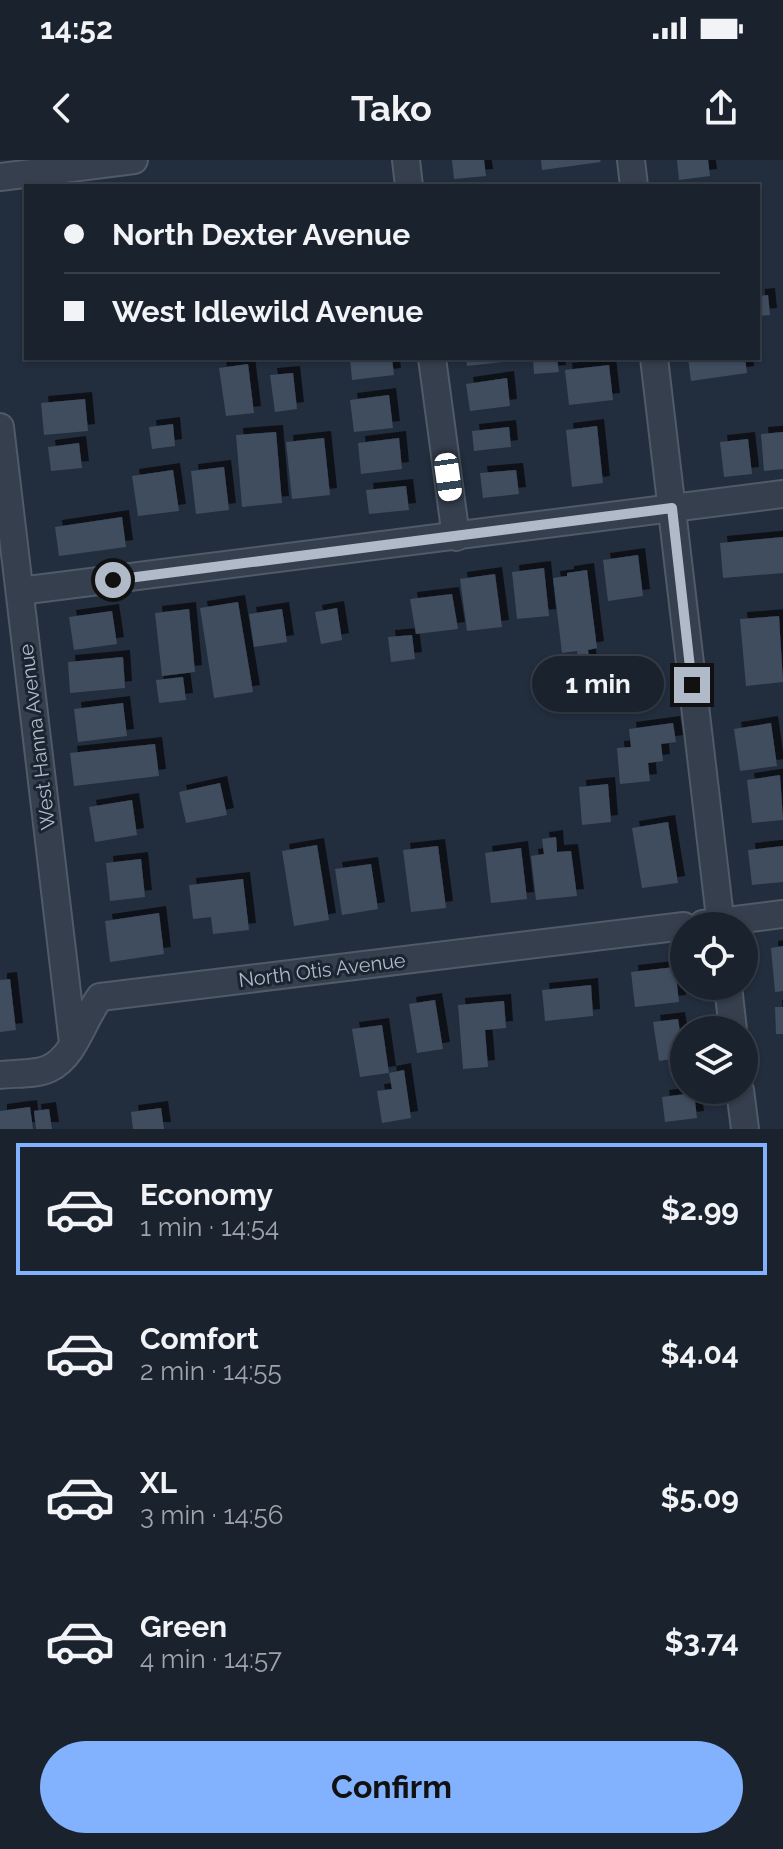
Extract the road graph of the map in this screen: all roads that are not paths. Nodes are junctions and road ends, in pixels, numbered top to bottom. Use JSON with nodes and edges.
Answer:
{"nodes":[{"id":1,"x":134,"y":160,"type":"edge"},
{"id":2,"x":406,"y":160,"type":"edge"},
{"id":3,"x":631,"y":160,"type":"edge"},
{"id":4,"x":0,"y":177,"type":"edge"},
{"id":5,"x":409,"y":184,"type":"edge"},
{"id":6,"x":634,"y":184,"type":"edge"},
{"id":7,"x":432,"y":360,"type":"edge"},
{"id":8,"x":654,"y":360,"type":"edge"},
{"id":9,"x":0,"y":427,"type":"edge"},
{"id":10,"x":783,"y":494,"type":"edge"},
{"id":11,"x":672,"y":508,"type":"junction"},
{"id":12,"x":456,"y":537,"type":"junction"},
{"id":13,"x":20,"y":591,"type":"junction"},
{"id":14,"x":719,"y":912,"type":"edge"},
{"id":15,"x":783,"y":914,"type":"edge"},
{"id":16,"x":758,"y":918,"type":"edge"},
{"id":17,"x":670,"y":928,"type":"edge"},
{"id":18,"x":74,"y":1047,"type":"junction"},
{"id":19,"x":0,"y":1075,"type":"edge"},
{"id":20,"x":739,"y":1104,"type":"edge"},
{"id":21,"x":737,"y":1128,"type":"edge"}],
"edges":[{"from":1,"to":4,"type":"street"},
{"from":2,"to":5,"type":"street"},
{"from":3,"to":6,"type":"street"},
{"from":7,"to":12,"type":"street"},
{"from":8,"to":11,"type":"street"},
{"from":9,"to":13,"type":"street","name":"West Hanna Avenue"},
{"from":10,"to":11,"type":"street"},
{"from":11,"to":12,"type":"street"},
{"from":11,"to":14,"type":"street"},
{"from":12,"to":13,"type":"street"},
{"from":13,"to":18,"type":"street","name":"West Hanna Avenue"},
{"from":15,"to":16,"type":"street","name":"North Otis Avenue"},
{"from":17,"to":18,"type":"street","name":"North Otis Avenue"},
{"from":18,"to":19,"type":"street"},
{"from":20,"to":21,"type":"street"}]}
